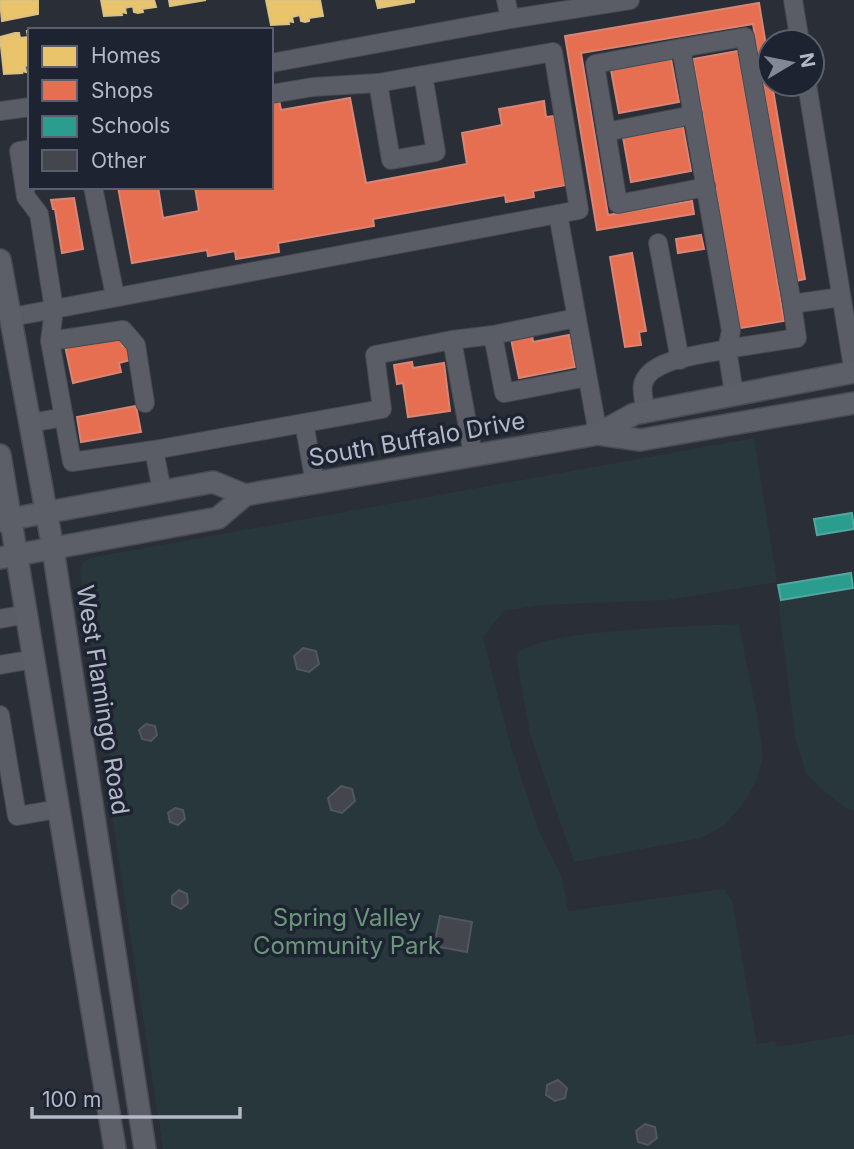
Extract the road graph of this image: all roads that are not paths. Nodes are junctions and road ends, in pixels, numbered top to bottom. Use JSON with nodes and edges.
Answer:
{"nodes":[{"id":1,"x":506,"y":0,"type":"edge"},
{"id":2,"x":630,"y":0,"type":"edge"},
{"id":3,"x":793,"y":0,"type":"edge"},
{"id":4,"x":510,"y":19,"type":"junction"},
{"id":5,"x":798,"y":28,"type":"edge"},
{"id":6,"x":681,"y":48,"type":"junction"},
{"id":7,"x":273,"y":63,"type":"edge"},
{"id":8,"x":423,"y":75,"type":"junction"},
{"id":9,"x":378,"y":83,"type":"junction"},
{"id":10,"x":273,"y":94,"type":"edge"},
{"id":11,"x":809,"y":98,"type":"edge"},
{"id":12,"x":28,"y":107,"type":"edge"},
{"id":13,"x":0,"y":111,"type":"edge"},
{"id":14,"x":694,"y":115,"type":"junction"},
{"id":15,"x":606,"y":132,"type":"junction"},
{"id":16,"x":28,"y":149,"type":"edge"},
{"id":17,"x":706,"y":187,"type":"junction"},
{"id":18,"x":93,"y":189,"type":"edge"},
{"id":19,"x":558,"y":214,"type":"junction"},
{"id":20,"x":658,"y":243,"type":"dead end"},
{"id":21,"x":0,"y":260,"type":"edge"},
{"id":22,"x":115,"y":296,"type":"junction"},
{"id":23,"x":841,"y":297,"type":"junction"},
{"id":24,"x":792,"y":304,"type":"junction"},
{"id":25,"x":54,"y":309,"type":"junction"},
{"id":26,"x":12,"y":317,"type":"junction"},
{"id":27,"x":576,"y":318,"type":"junction"},
{"id":28,"x":493,"y":335,"type":"junction"},
{"id":29,"x":452,"y":340,"type":"junction"},
{"id":30,"x":50,"y":341,"type":"junction"},
{"id":31,"x":727,"y":349,"type":"junction"},
{"id":32,"x":680,"y":360,"type":"junction"},
{"id":33,"x":854,"y":372,"type":"edge"},
{"id":34,"x":587,"y":377,"type":"junction"},
{"id":35,"x":734,"y":394,"type":"junction"},
{"id":36,"x":145,"y":403,"type":"dead end"},
{"id":37,"x":854,"y":403,"type":"edge"},
{"id":38,"x":646,"y":412,"type":"junction"},
{"id":39,"x":64,"y":417,"type":"junction"},
{"id":40,"x":31,"y":423,"type":"junction"},
{"id":41,"x":304,"y":423,"type":"junction"},
{"id":42,"x":598,"y":434,"type":"junction"},
{"id":43,"x":154,"y":450,"type":"junction"},
{"id":44,"x":0,"y":455,"type":"edge"},
{"id":45,"x":473,"y":455,"type":"junction"},
{"id":46,"x":315,"y":483,"type":"junction"},
{"id":47,"x":162,"y":491,"type":"junction"},
{"id":48,"x":245,"y":495,"type":"junction"},
{"id":49,"x":47,"y":513,"type":"junction"},
{"id":50,"x":5,"y":520,"type":"edge"},
{"id":51,"x":53,"y":549,"type":"junction"},
{"id":52,"x":8,"y":556,"type":"edge"},
{"id":53,"x":27,"y":614,"type":"junction"},
{"id":54,"x":0,"y":619,"type":"edge"},
{"id":55,"x":34,"y":659,"type":"junction"},
{"id":56,"x":0,"y":665,"type":"edge"},
{"id":57,"x":0,"y":715,"type":"edge"},
{"id":58,"x":58,"y":809,"type":"junction"},
{"id":59,"x":8,"y":818,"type":"edge"},
{"id":60,"x":115,"y":1149,"type":"edge"},
{"id":61,"x":145,"y":1149,"type":"edge"}],
"edges":[{"from":1,"to":4,"type":"street"},
{"from":2,"to":4,"type":"street"},
{"from":3,"to":5,"type":"street"},
{"from":4,"to":7,"type":"street"},
{"from":6,"to":14,"type":"street"},
{"from":6,"to":15,"type":"street"},
{"from":6,"to":24,"type":"street"},
{"from":8,"to":9,"type":"street"},
{"from":8,"to":9,"type":"street"},
{"from":8,"to":19,"type":"street"},
{"from":9,"to":10,"type":"street"},
{"from":11,"to":23,"type":"street"},
{"from":12,"to":13,"type":"street"},
{"from":14,"to":15,"type":"street"},
{"from":14,"to":17,"type":"street"},
{"from":15,"to":17,"type":"street"},
{"from":16,"to":25,"type":"street"},
{"from":17,"to":31,"type":"street"},
{"from":18,"to":22,"type":"street"},
{"from":19,"to":22,"type":"street"},
{"from":19,"to":27,"type":"street"},
{"from":20,"to":32,"type":"street"},
{"from":21,"to":26,"type":"main road","name":"West Flamingo Road"},
{"from":22,"to":25,"type":"street"},
{"from":23,"to":24,"type":"street"},
{"from":23,"to":33,"type":"street"},
{"from":24,"to":31,"type":"street"},
{"from":25,"to":26,"type":"street"},
{"from":25,"to":30,"type":"street"},
{"from":26,"to":40,"type":"main road","name":"West Flamingo Road"},
{"from":27,"to":28,"type":"street"},
{"from":27,"to":34,"type":"street"},
{"from":28,"to":29,"type":"street"},
{"from":28,"to":34,"type":"street"},
{"from":29,"to":41,"type":"street"},
{"from":29,"to":45,"type":"street"},
{"from":30,"to":36,"type":"street"},
{"from":30,"to":39,"type":"street"},
{"from":31,"to":32,"type":"street"},
{"from":31,"to":35,"type":"street"},
{"from":32,"to":38,"type":"street"},
{"from":33,"to":35,"type":"main road","name":"South Buffalo Drive"},
{"from":34,"to":42,"type":"street"},
{"from":35,"to":38,"type":"main road","name":"South Buffalo Drive"},
{"from":37,"to":42,"type":"main road","name":"South Buffalo Drive"},
{"from":38,"to":42,"type":"main road","name":"South Buffalo Drive"},
{"from":39,"to":40,"type":"street"},
{"from":39,"to":43,"type":"street"},
{"from":40,"to":49,"type":"main road","name":"West Flamingo Road"},
{"from":41,"to":43,"type":"street"},
{"from":41,"to":46,"type":"street"},
{"from":42,"to":45,"type":"main road","name":"South Buffalo Drive"},
{"from":43,"to":47,"type":"street"},
{"from":44,"to":50,"type":"main road"},
{"from":45,"to":46,"type":"main road","name":"South Buffalo Drive"},
{"from":46,"to":48,"type":"main road","name":"South Buffalo Drive"},
{"from":47,"to":48,"type":"main road"},
{"from":47,"to":49,"type":"main road"},
{"from":48,"to":51,"type":"main road"},
{"from":49,"to":50,"type":"main road"},
{"from":49,"to":51,"type":"main road","name":"West Flamingo Road"},
{"from":50,"to":52,"type":"main road"},
{"from":51,"to":52,"type":"main road"},
{"from":51,"to":61,"type":"main road","name":"West Flamingo Road"},
{"from":52,"to":53,"type":"main road"},
{"from":53,"to":54,"type":"street"},
{"from":53,"to":55,"type":"main road"},
{"from":55,"to":56,"type":"street"},
{"from":55,"to":58,"type":"main road"},
{"from":57,"to":59,"type":"street"},
{"from":58,"to":59,"type":"street"},
{"from":58,"to":60,"type":"main road"}]}
